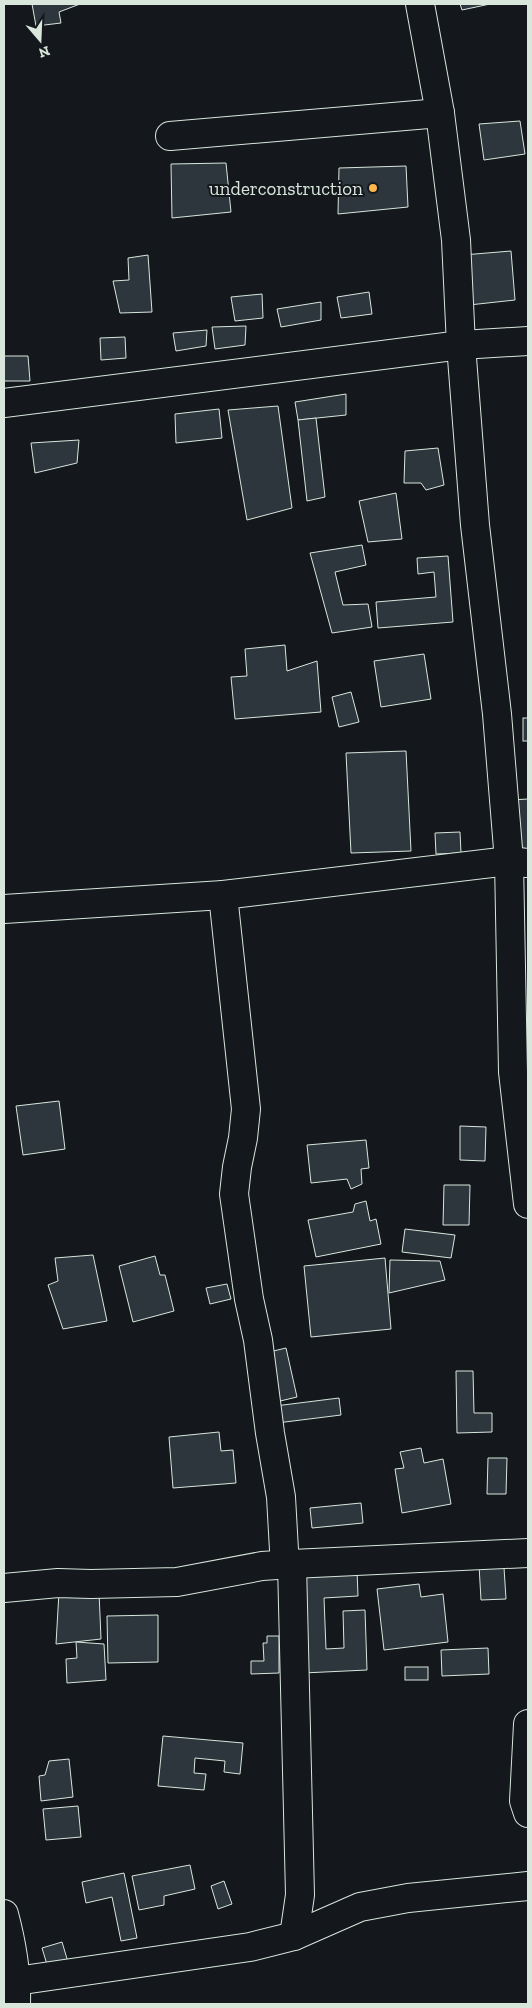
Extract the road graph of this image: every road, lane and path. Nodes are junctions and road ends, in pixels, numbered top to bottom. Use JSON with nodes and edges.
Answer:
{"nodes":[{"id":1,"x":420,"y":4,"type":"edge"},
{"id":2,"x":440,"y":113,"type":"junction"},
{"id":3,"x":170,"y":136,"type":"dead end"},
{"id":4,"x":528,"y":341,"type":"edge"},
{"id":5,"x":461,"y":345,"type":"junction"},
{"id":6,"x":4,"y":403,"type":"edge"},
{"id":7,"x":519,"y":862,"type":"edge"},
{"id":8,"x":222,"y":895,"type":"junction"},
{"id":9,"x":4,"y":909,"type":"edge"},
{"id":10,"x":528,"y":1204,"type":"edge"},
{"id":11,"x":528,"y":1553,"type":"edge"},
{"id":12,"x":290,"y":1564,"type":"junction"},
{"id":13,"x":4,"y":1588,"type":"edge"},
{"id":14,"x":528,"y":1724,"type":"edge"},
{"id":15,"x":528,"y":1813,"type":"edge"},
{"id":16,"x":528,"y":1886,"type":"edge"},
{"id":17,"x":4,"y":1914,"type":"edge"},
{"id":18,"x":294,"y":1936,"type":"junction"},
{"id":19,"x":16,"y":1993,"type":"edge"}],
"edges":[{"from":1,"to":2,"type":"street"},
{"from":2,"to":3,"type":"street"},
{"from":2,"to":5,"type":"street"},
{"from":4,"to":5,"type":"street"},
{"from":5,"to":6,"type":"street"},
{"from":5,"to":7,"type":"street"},
{"from":7,"to":8,"type":"street"},
{"from":7,"to":10,"type":"street"},
{"from":8,"to":9,"type":"street"},
{"from":8,"to":12,"type":"street"},
{"from":11,"to":12,"type":"street"},
{"from":12,"to":13,"type":"street"},
{"from":12,"to":18,"type":"street"},
{"from":14,"to":15,"type":"street"},
{"from":16,"to":18,"type":"street"},
{"from":17,"to":19,"type":"street"},
{"from":18,"to":19,"type":"street"}]}
